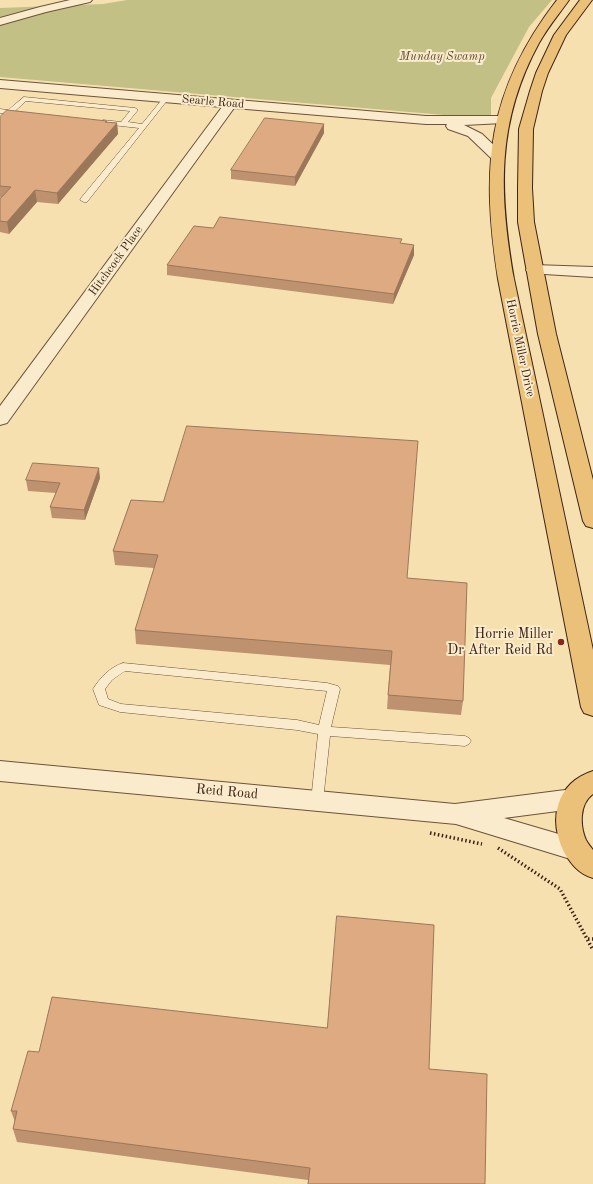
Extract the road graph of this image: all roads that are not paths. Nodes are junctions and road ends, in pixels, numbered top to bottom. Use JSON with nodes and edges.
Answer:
{"nodes":[{"id":1,"x":86,"y":0,"type":"edge"},
{"id":2,"x":563,"y":0,"type":"edge"},
{"id":3,"x":586,"y":0,"type":"edge"},
{"id":4,"x":0,"y":22,"type":"edge"},
{"id":5,"x":0,"y":84,"type":"edge"},
{"id":6,"x":166,"y":98,"type":"junction"},
{"id":7,"x":231,"y":103,"type":"junction"},
{"id":8,"x":0,"y":111,"type":"edge"},
{"id":9,"x":10,"y":112,"type":"junction"},
{"id":10,"x":25,"y":114,"type":"edge"},
{"id":11,"x":503,"y":119,"type":"junction"},
{"id":12,"x":426,"y":120,"type":"junction"},
{"id":13,"x":93,"y":121,"type":"edge"},
{"id":14,"x":123,"y":124,"type":"junction"},
{"id":15,"x":144,"y":126,"type":"junction"},
{"id":16,"x":497,"y":156,"type":"junction"},
{"id":17,"x":84,"y":200,"type":"dead end"},
{"id":18,"x":534,"y":270,"type":"junction"},
{"id":19,"x":593,"y":272,"type":"edge"},
{"id":20,"x":0,"y":419,"type":"edge"},
{"id":21,"x":593,"y":522,"type":"edge"},
{"id":22,"x":593,"y":707,"type":"edge"},
{"id":23,"x":324,"y":731,"type":"junction"},
{"id":24,"x":465,"y":741,"type":"dead end"},
{"id":25,"x":0,"y":771,"type":"edge"},
{"id":26,"x":592,"y":775,"type":"edge"},
{"id":27,"x":573,"y":799,"type":"junction"},
{"id":28,"x":317,"y":800,"type":"junction"},
{"id":29,"x":455,"y":814,"type":"junction"},
{"id":30,"x":585,"y":859,"type":"edge"}],
"edges":[{"from":1,"to":4,"type":"street"},
{"from":2,"to":11,"type":"main road","name":"Horrie Miller Drive"},
{"from":3,"to":18,"type":"main road"},
{"from":5,"to":6,"type":"street","name":"Searle Road"},
{"from":6,"to":7,"type":"street","name":"Searle Road"},
{"from":6,"to":15,"type":"lane"},
{"from":7,"to":12,"type":"street","name":"Searle Road"},
{"from":7,"to":20,"type":"street","name":"Hitchcock Place"},
{"from":8,"to":9,"type":"lane"},
{"from":9,"to":10,"type":"lane"},
{"from":9,"to":14,"type":"lane"},
{"from":11,"to":12,"type":"street","name":"Searle Road"},
{"from":11,"to":16,"type":"main road","name":"Horrie Miller Drive"},
{"from":12,"to":16,"type":"street","name":"Searle Road"},
{"from":13,"to":14,"type":"lane"},
{"from":14,"to":15,"type":"lane"},
{"from":15,"to":17,"type":"lane"},
{"from":16,"to":22,"type":"main road","name":"Horrie Miller Drive"},
{"from":18,"to":19,"type":"street"},
{"from":18,"to":21,"type":"main road"},
{"from":23,"to":23,"type":"lane"},
{"from":23,"to":24,"type":"lane"},
{"from":23,"to":28,"type":"lane"},
{"from":25,"to":28,"type":"street","name":"Reid Road"},
{"from":26,"to":27,"type":"main road"},
{"from":27,"to":29,"type":"street","name":"Reid Road"},
{"from":27,"to":30,"type":"main road"},
{"from":28,"to":29,"type":"street","name":"Reid Road"},
{"from":29,"to":30,"type":"street","name":"Reid Road"}]}
